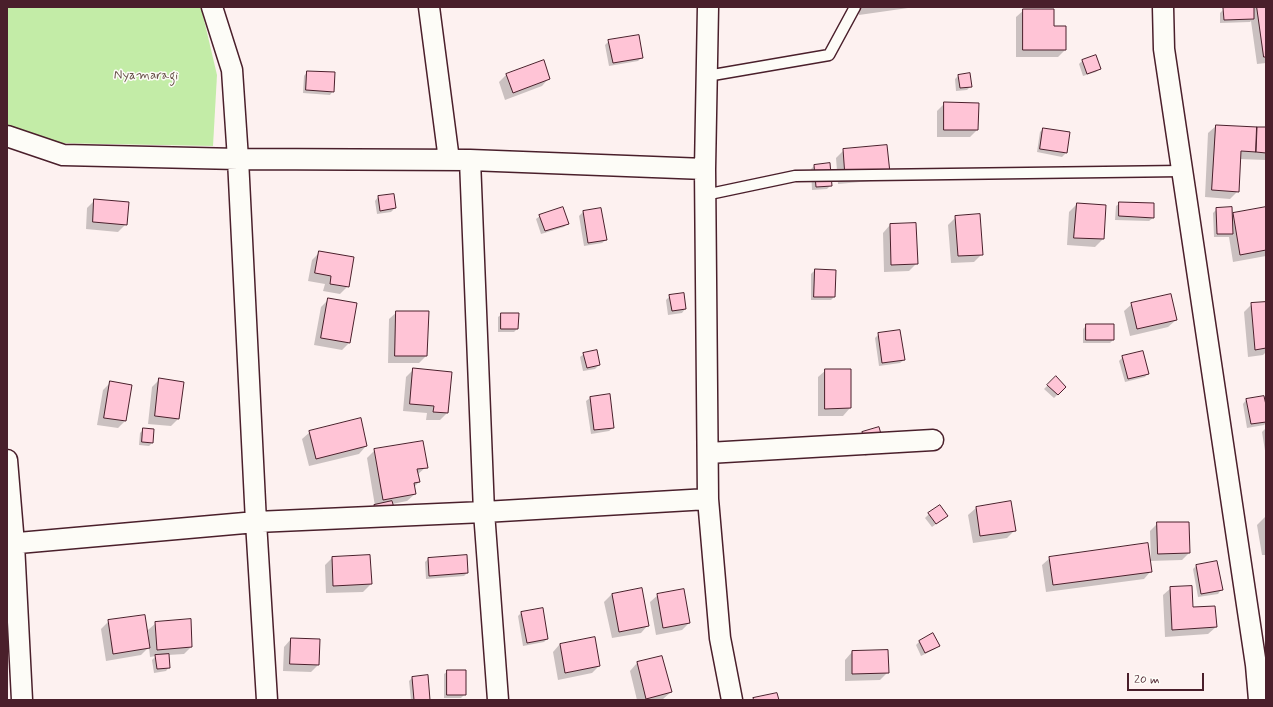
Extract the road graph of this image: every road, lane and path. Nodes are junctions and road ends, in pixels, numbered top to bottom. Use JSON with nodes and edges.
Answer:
{"nodes":[{"id":1,"x":212,"y":7,"type":"edge"},
{"id":2,"x":429,"y":7,"type":"edge"},
{"id":3,"x":708,"y":7,"type":"edge"},
{"id":4,"x":855,"y":7,"type":"edge"},
{"id":5,"x":1163,"y":7,"type":"edge"},
{"id":6,"x":707,"y":76,"type":"junction"},
{"id":7,"x":7,"y":136,"type":"edge"},
{"id":8,"x":238,"y":159,"type":"junction"},
{"id":9,"x":449,"y":160,"type":"junction"},
{"id":10,"x":470,"y":160,"type":"junction"},
{"id":11,"x":705,"y":169,"type":"junction"},
{"id":12,"x":1182,"y":171,"type":"junction"},
{"id":13,"x":705,"y":195,"type":"junction"},
{"id":14,"x":933,"y":440,"type":"dead end"},
{"id":15,"x":708,"y":453,"type":"junction"},
{"id":16,"x":7,"y":460,"type":"edge"},
{"id":17,"x":708,"y":498,"type":"junction"},
{"id":18,"x":484,"y":512,"type":"junction"},
{"id":19,"x":256,"y":522,"type":"junction"},
{"id":20,"x":11,"y":544,"type":"edge"},
{"id":21,"x":1261,"y":664,"type":"edge"},
{"id":22,"x":22,"y":700,"type":"edge"},
{"id":23,"x":267,"y":700,"type":"edge"},
{"id":24,"x":498,"y":700,"type":"edge"},
{"id":25,"x":732,"y":700,"type":"edge"},
{"id":26,"x":1260,"y":700,"type":"edge"}],
"edges":[{"from":1,"to":8,"type":"street"},
{"from":2,"to":9,"type":"street"},
{"from":3,"to":6,"type":"street"},
{"from":4,"to":6,"type":"lane"},
{"from":5,"to":12,"type":"street"},
{"from":6,"to":11,"type":"street"},
{"from":7,"to":8,"type":"street"},
{"from":8,"to":9,"type":"street"},
{"from":8,"to":19,"type":"street"},
{"from":9,"to":10,"type":"street"},
{"from":10,"to":11,"type":"street"},
{"from":10,"to":18,"type":"street"},
{"from":11,"to":13,"type":"street"},
{"from":12,"to":13,"type":"lane"},
{"from":12,"to":21,"type":"street"},
{"from":13,"to":15,"type":"street"},
{"from":14,"to":15,"type":"street"},
{"from":15,"to":17,"type":"street"},
{"from":16,"to":20,"type":"street"},
{"from":17,"to":18,"type":"street"},
{"from":17,"to":25,"type":"street"},
{"from":18,"to":19,"type":"street"},
{"from":18,"to":24,"type":"street"},
{"from":19,"to":20,"type":"street"},
{"from":19,"to":23,"type":"street"},
{"from":20,"to":22,"type":"street"},
{"from":21,"to":26,"type":"street"}]}
